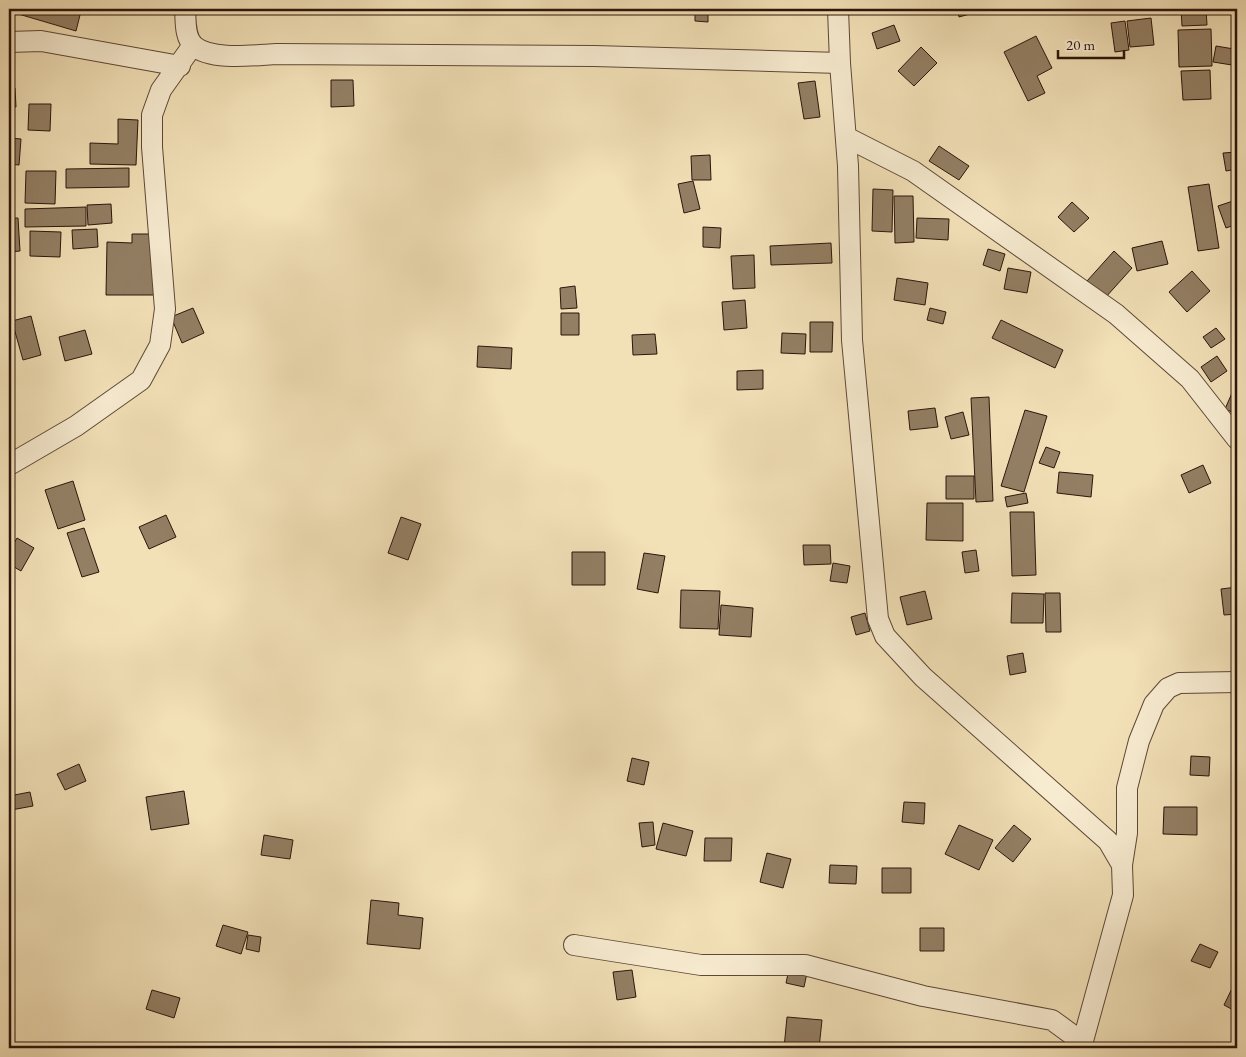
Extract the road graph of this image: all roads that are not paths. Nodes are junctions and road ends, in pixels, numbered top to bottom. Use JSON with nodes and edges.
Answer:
{"nodes":[{"id":1,"x":185,"y":9,"type":"edge"},
{"id":2,"x":838,"y":9,"type":"edge"},
{"id":3,"x":9,"y":42,"type":"edge"},
{"id":4,"x":193,"y":45,"type":"junction"},
{"id":5,"x":840,"y":63,"type":"junction"},
{"id":6,"x":180,"y":66,"type":"junction"},
{"id":7,"x":846,"y":137,"type":"junction"},
{"id":8,"x":1237,"y":439,"type":"edge"},
{"id":9,"x":9,"y":465,"type":"edge"},
{"id":10,"x":1237,"y":682,"type":"edge"},
{"id":11,"x":1122,"y":865,"type":"junction"},
{"id":12,"x":574,"y":945,"type":"dead end"},
{"id":13,"x":1081,"y":1045,"type":"edge"}],
"edges":[{"from":1,"to":4,"type":"street"},
{"from":2,"to":5,"type":"street"},
{"from":3,"to":6,"type":"street"},
{"from":4,"to":5,"type":"street"},
{"from":4,"to":6,"type":"street"},
{"from":5,"to":7,"type":"street"},
{"from":6,"to":9,"type":"street"},
{"from":7,"to":8,"type":"street"},
{"from":7,"to":11,"type":"street"},
{"from":10,"to":11,"type":"street"},
{"from":11,"to":13,"type":"street"},
{"from":12,"to":13,"type":"street"}]}
